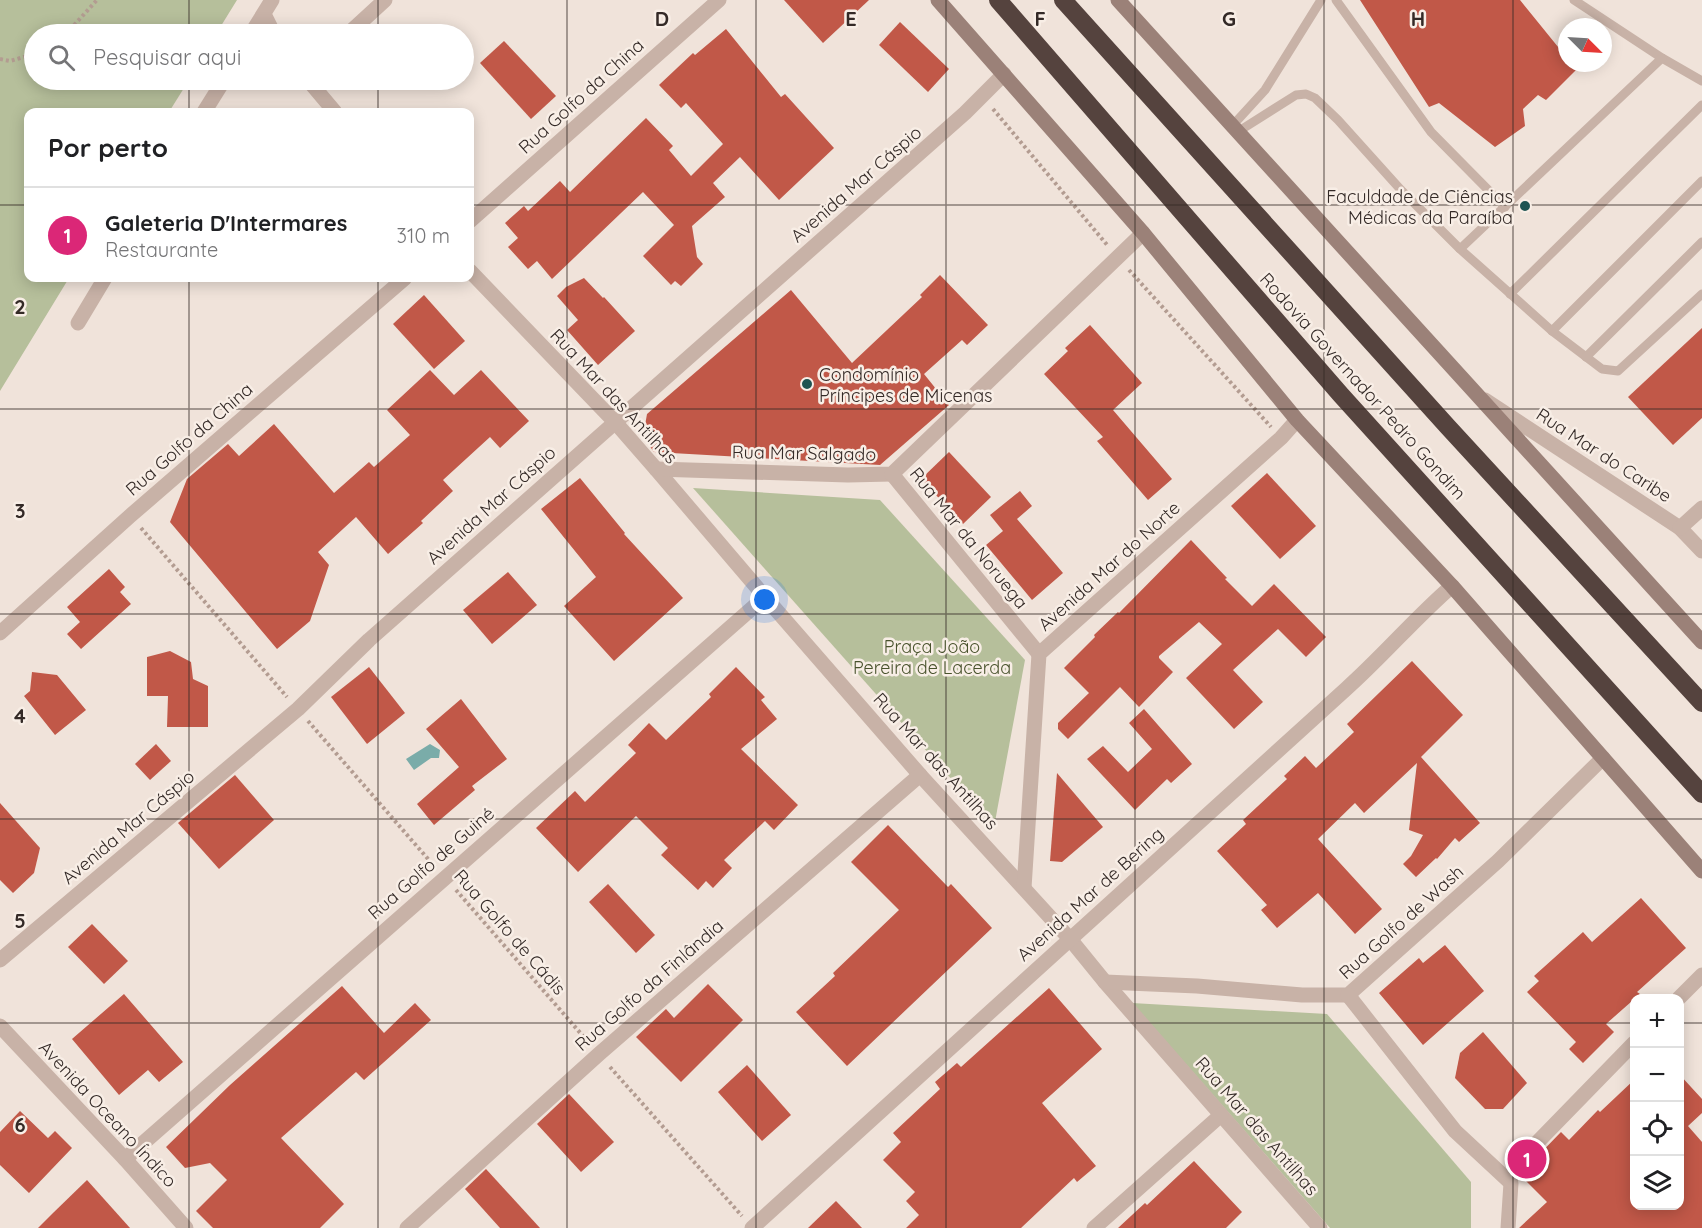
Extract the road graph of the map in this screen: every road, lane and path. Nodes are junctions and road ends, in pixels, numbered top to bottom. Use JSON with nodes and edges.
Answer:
{"nodes":[{"id":1,"x":97,"y":0,"type":"edge"},
{"id":2,"x":272,"y":0,"type":"edge"},
{"id":3,"x":385,"y":0,"type":"edge"},
{"id":4,"x":719,"y":0,"type":"edge"},
{"id":5,"x":938,"y":0,"type":"edge"},
{"id":6,"x":998,"y":0,"type":"edge"},
{"id":7,"x":1063,"y":0,"type":"edge"},
{"id":8,"x":1118,"y":0,"type":"edge"},
{"id":9,"x":1321,"y":0,"type":"edge"},
{"id":10,"x":1336,"y":0,"type":"edge"},
{"id":11,"x":1574,"y":0,"type":"edge"},
{"id":12,"x":264,"y":14,"type":"junction"},
{"id":13,"x":75,"y":24,"type":"edge"},
{"id":14,"x":258,"y":24,"type":"edge"},
{"id":15,"x":269,"y":24,"type":"edge"},
{"id":16,"x":359,"y":24,"type":"edge"},
{"id":17,"x":24,"y":57,"type":"edge"},
{"id":18,"x":1662,"y":58,"type":"junction"},
{"id":19,"x":0,"y":59,"type":"edge"},
{"id":20,"x":1004,"y":74,"type":"junction"},
{"id":21,"x":1702,"y":81,"type":"edge"},
{"id":22,"x":218,"y":90,"type":"edge"},
{"id":23,"x":316,"y":90,"type":"edge"},
{"id":24,"x":1702,"y":105,"type":"edge"},
{"id":25,"x":206,"y":108,"type":"edge"},
{"id":26,"x":332,"y":108,"type":"edge"},
{"id":27,"x":1236,"y":128,"type":"junction"},
{"id":28,"x":1702,"y":181,"type":"edge"},
{"id":29,"x":1505,"y":207,"type":"junction"},
{"id":30,"x":474,"y":217,"type":"edge"},
{"id":31,"x":1143,"y":233,"type":"junction"},
{"id":32,"x":1702,"y":242,"type":"edge"},
{"id":33,"x":1460,"y":249,"type":"junction"},
{"id":34,"x":474,"y":275,"type":"edge"},
{"id":35,"x":103,"y":282,"type":"edge"},
{"id":36,"x":400,"y":282,"type":"edge"},
{"id":37,"x":1510,"y":294,"type":"junction"},
{"id":38,"x":1702,"y":294,"type":"edge"},
{"id":39,"x":78,"y":323,"type":"dead end"},
{"id":40,"x":1552,"y":331,"type":"junction"},
{"id":41,"x":1586,"y":357,"type":"junction"},
{"id":42,"x":1480,"y":397,"type":"junction"},
{"id":43,"x":1297,"y":420,"type":"junction"},
{"id":44,"x":615,"y":422,"type":"junction"},
{"id":45,"x":656,"y":468,"type":"junction"},
{"id":46,"x":892,"y":474,"type":"junction"},
{"id":47,"x":1702,"y":508,"type":"edge"},
{"id":48,"x":130,"y":516,"type":"junction"},
{"id":49,"x":1680,"y":528,"type":"junction"},
{"id":50,"x":1702,"y":551,"type":"edge"},
{"id":51,"x":1452,"y":585,"type":"junction"},
{"id":52,"x":765,"y":597,"type":"junction"},
{"id":53,"x":0,"y":633,"type":"edge"},
{"id":54,"x":1702,"y":642,"type":"edge"},
{"id":55,"x":1039,"y":654,"type":"junction"},
{"id":56,"x":1702,"y":703,"type":"edge"},
{"id":57,"x":298,"y":709,"type":"junction"},
{"id":58,"x":1603,"y":758,"type":"junction"},
{"id":59,"x":920,"y":775,"type":"junction"},
{"id":60,"x":1702,"y":794,"type":"edge"},
{"id":61,"x":1702,"y":871,"type":"edge"},
{"id":62,"x":444,"y":877,"type":"junction"},
{"id":63,"x":1024,"y":888,"type":"junction"},
{"id":64,"x":1070,"y":939,"type":"junction"},
{"id":65,"x":0,"y":960,"type":"edge"},
{"id":66,"x":1702,"y":975,"type":"edge"},
{"id":67,"x":1105,"y":982,"type":"junction"},
{"id":68,"x":1683,"y":994,"type":"edge"},
{"id":69,"x":1348,"y":995,"type":"junction"},
{"id":70,"x":0,"y":1026,"type":"edge"},
{"id":71,"x":1630,"y":1048,"type":"edge"},
{"id":72,"x":598,"y":1054,"type":"junction"},
{"id":73,"x":1221,"y":1115,"type":"junction"},
{"id":74,"x":125,"y":1160,"type":"junction"},
{"id":75,"x":1509,"y":1181,"type":"junction"},
{"id":76,"x":186,"y":1228,"type":"edge"},
{"id":77,"x":407,"y":1228,"type":"edge"},
{"id":78,"x":752,"y":1228,"type":"edge"},
{"id":79,"x":1094,"y":1228,"type":"edge"},
{"id":80,"x":1320,"y":1228,"type":"edge"},
{"id":81,"x":1508,"y":1228,"type":"edge"}],
"edges":[{"from":1,"to":13,"type":"path"},
{"from":2,"to":12,"type":"street"},
{"from":3,"to":16,"type":"street"},
{"from":4,"to":30,"type":"street","name":"Rua Golfo da China"},
{"from":5,"to":20,"type":"street"},
{"from":6,"to":60,"type":"highway","name":"Rodovia Governador Pedro Gondim"},
{"from":7,"to":56,"type":"highway","name":"Rodovia Governador Pedro Gondim"},
{"from":8,"to":27,"type":"street"},
{"from":9,"to":27,"type":"lane"},
{"from":10,"to":29,"type":"lane"},
{"from":11,"to":18,"type":"lane"},
{"from":12,"to":14,"type":"street"},
{"from":12,"to":15,"type":"street"},
{"from":17,"to":19,"type":"path"},
{"from":18,"to":21,"type":"lane"},
{"from":18,"to":29,"type":"lane"},
{"from":20,"to":31,"type":"street"},
{"from":20,"to":44,"type":"street","name":"Avenida Mar Cáspio"},
{"from":22,"to":25,"type":"street"},
{"from":23,"to":26,"type":"street"},
{"from":24,"to":37,"type":"lane"},
{"from":27,"to":33,"type":"lane"},
{"from":27,"to":42,"type":"street"},
{"from":28,"to":40,"type":"lane"},
{"from":29,"to":33,"type":"lane"},
{"from":31,"to":43,"type":"street"},
{"from":31,"to":46,"type":"street","name":"Rua Mar Salgado"},
{"from":32,"to":41,"type":"lane"},
{"from":33,"to":37,"type":"lane"},
{"from":34,"to":44,"type":"street","name":"Rua Mar das Antilhas"},
{"from":35,"to":39,"type":"street"},
{"from":36,"to":48,"type":"street","name":"Rua Golfo da China"},
{"from":37,"to":40,"type":"lane"},
{"from":38,"to":41,"type":"lane"},
{"from":40,"to":41,"type":"lane"},
{"from":42,"to":49,"type":"street","name":"Rua Mar do Caribe"},
{"from":42,"to":54,"type":"street"},
{"from":43,"to":51,"type":"street"},
{"from":43,"to":55,"type":"street","name":"Avenida Mar do Norte"},
{"from":44,"to":45,"type":"street","name":"Rua Mar das Antilhas"},
{"from":44,"to":57,"type":"street","name":"Avenida Mar Cáspio"},
{"from":45,"to":46,"type":"street","name":"Rua Mar Salgado"},
{"from":45,"to":52,"type":"street","name":"Rua Mar das Antilhas"},
{"from":46,"to":55,"type":"street","name":"Rua Mar da Noruega"},
{"from":47,"to":49,"type":"street"},
{"from":48,"to":53,"type":"street","name":"Rua Golfo da China"},
{"from":48,"to":57,"type":"path","name":"Rua Golfo de Cádis"},
{"from":49,"to":50,"type":"street","name":"Rua Mar do Caribe"},
{"from":51,"to":58,"type":"street"},
{"from":51,"to":64,"type":"street","name":"Avenida Mar de Bering"},
{"from":52,"to":59,"type":"street","name":"Rua Mar das Antilhas"},
{"from":52,"to":62,"type":"street","name":"Rua Golfo de Guiné"},
{"from":55,"to":63,"type":"street","name":"Avenida Mar do Norte"},
{"from":57,"to":62,"type":"path","name":"Rua Golfo de Cádis"},
{"from":57,"to":65,"type":"street","name":"Avenida Mar Cáspio"},
{"from":58,"to":61,"type":"street"},
{"from":58,"to":69,"type":"street","name":"Rua Golfo de Wash"},
{"from":59,"to":63,"type":"street","name":"Rua Mar das Antilhas"},
{"from":59,"to":72,"type":"street","name":"Rua Golfo da Finlândia"},
{"from":62,"to":72,"type":"path","name":"Rua Golfo de Cádis"},
{"from":62,"to":74,"type":"street","name":"Rua Golfo de Guiné"},
{"from":63,"to":64,"type":"street","name":"Rua Mar das Antilhas"},
{"from":64,"to":67,"type":"street","name":"Rua Mar das Antilhas"},
{"from":64,"to":78,"type":"street","name":"Avenida Mar de Bering"},
{"from":66,"to":68,"type":"street"},
{"from":67,"to":69,"type":"street","name":"Rua Golfo de Wash"},
{"from":67,"to":73,"type":"street","name":"Rua Mar das Antilhas"},
{"from":69,"to":75,"type":"street"},
{"from":70,"to":74,"type":"street","name":"Avenida Oceano Índico"},
{"from":71,"to":75,"type":"street"},
{"from":72,"to":77,"type":"street","name":"Rua Golfo da Finlândia"},
{"from":72,"to":78,"type":"path","name":"Rua Golfo de Cádis"},
{"from":73,"to":79,"type":"street"},
{"from":73,"to":80,"type":"street","name":"Rua Mar das Antilhas"},
{"from":74,"to":76,"type":"street","name":"Avenida Oceano Índico"},
{"from":75,"to":81,"type":"street"}]}
